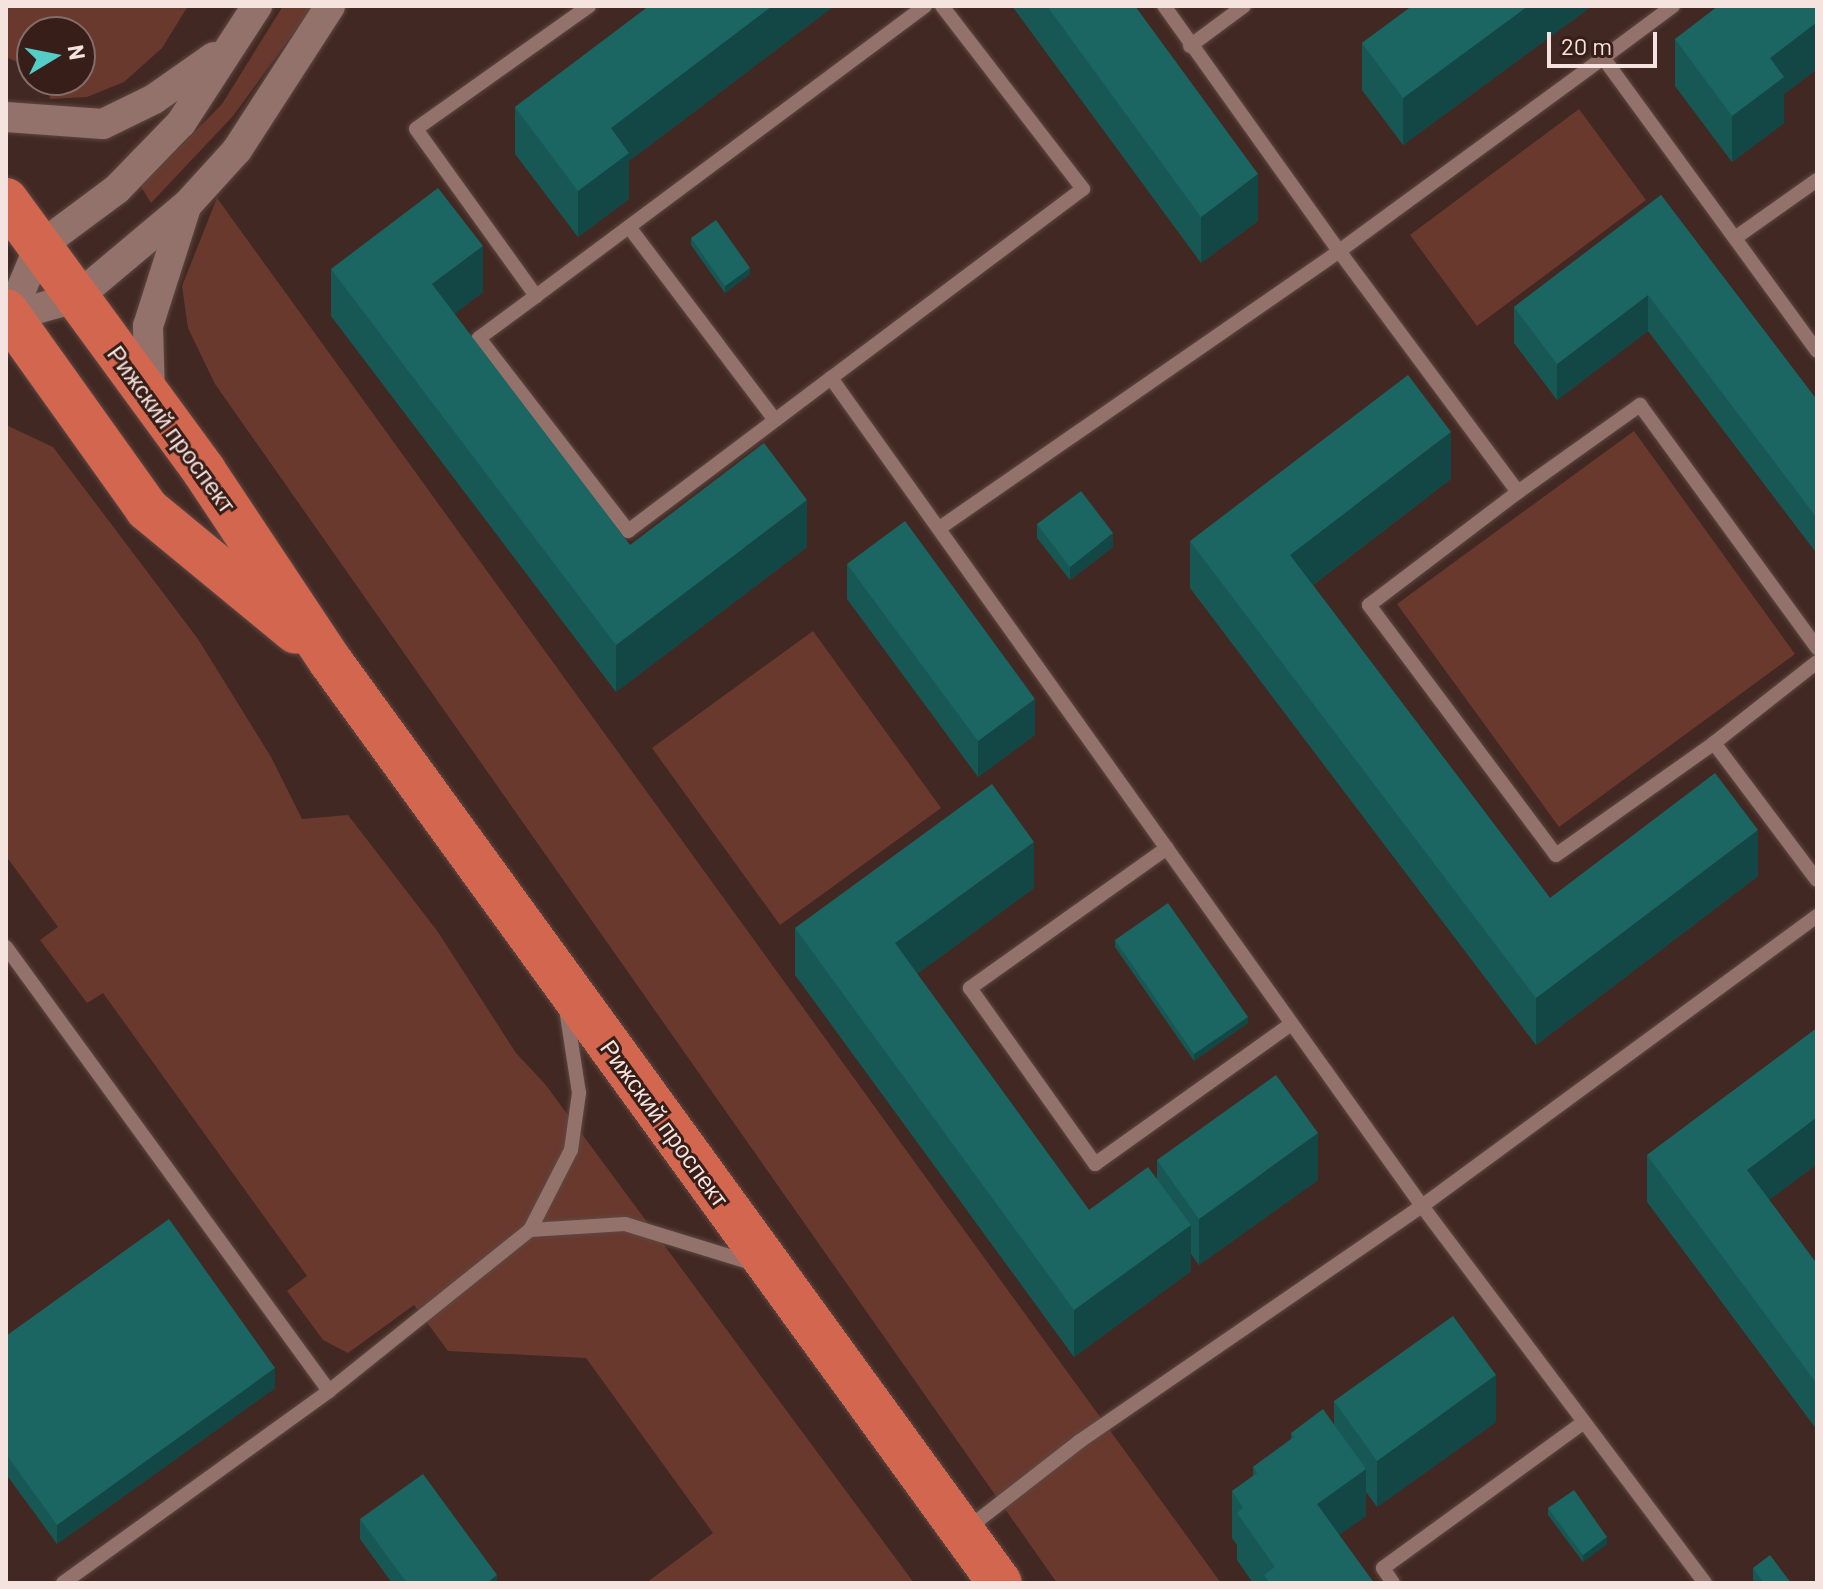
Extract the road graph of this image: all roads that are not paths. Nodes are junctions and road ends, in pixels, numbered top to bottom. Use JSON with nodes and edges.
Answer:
{"nodes":[{"id":1,"x":257,"y":6,"type":"edge"},
{"id":2,"x":330,"y":6,"type":"edge"},
{"id":3,"x":589,"y":6,"type":"edge"},
{"id":4,"x":925,"y":6,"type":"edge"},
{"id":5,"x":942,"y":6,"type":"edge"},
{"id":6,"x":1164,"y":6,"type":"edge"},
{"id":7,"x":1244,"y":6,"type":"edge"},
{"id":8,"x":1673,"y":6,"type":"edge"},
{"id":9,"x":234,"y":41,"type":"junction"},
{"id":10,"x":1190,"y":46,"type":"junction"},
{"id":11,"x":1603,"y":58,"type":"junction"},
{"id":12,"x":6,"y":117,"type":"edge"},
{"id":13,"x":1817,"y":180,"type":"edge"},
{"id":14,"x":6,"y":200,"type":"edge"},
{"id":15,"x":187,"y":205,"type":"junction"},
{"id":16,"x":629,"y":227,"type":"junction"},
{"id":17,"x":1735,"y":238,"type":"junction"},
{"id":18,"x":39,"y":247,"type":"junction"},
{"id":19,"x":1339,"y":251,"type":"junction"},
{"id":20,"x":536,"y":296,"type":"junction"},
{"id":21,"x":76,"y":298,"type":"junction"},
{"id":22,"x":7,"y":316,"type":"edge"},
{"id":23,"x":1817,"y":351,"type":"edge"},
{"id":24,"x":831,"y":378,"type":"junction"},
{"id":25,"x":150,"y":395,"type":"junction"},
{"id":26,"x":775,"y":420,"type":"junction"},
{"id":27,"x":1518,"y":492,"type":"junction"},
{"id":28,"x":941,"y":527,"type":"junction"},
{"id":29,"x":1817,"y":648,"type":"edge"},
{"id":30,"x":331,"y":662,"type":"junction"},
{"id":31,"x":1817,"y":662,"type":"edge"},
{"id":32,"x":1714,"y":743,"type":"junction"},
{"id":33,"x":1167,"y":848,"type":"junction"},
{"id":34,"x":1817,"y":880,"type":"edge"},
{"id":35,"x":1817,"y":916,"type":"edge"},
{"id":36,"x":6,"y":947,"type":"edge"},
{"id":37,"x":562,"y":981,"type":"junction"},
{"id":38,"x":1291,"y":1024,"type":"junction"},
{"id":39,"x":1422,"y":1206,"type":"junction"},
{"id":40,"x":530,"y":1230,"type":"junction"},
{"id":41,"x":770,"y":1268,"type":"junction"},
{"id":42,"x":329,"y":1391,"type":"junction"},
{"id":43,"x":1584,"y":1422,"type":"junction"},
{"id":44,"x":963,"y":1532,"type":"junction"},
{"id":45,"x":63,"y":1583,"type":"edge"},
{"id":46,"x":1000,"y":1583,"type":"edge"},
{"id":47,"x":1393,"y":1583,"type":"edge"},
{"id":48,"x":1705,"y":1583,"type":"edge"}],
"edges":[{"from":1,"to":9,"type":"street"},
{"from":2,"to":15,"type":"street"},
{"from":3,"to":20,"type":"lane"},
{"from":4,"to":16,"type":"lane"},
{"from":5,"to":24,"type":"lane"},
{"from":6,"to":10,"type":"lane"},
{"from":7,"to":10,"type":"lane"},
{"from":8,"to":11,"type":"lane"},
{"from":9,"to":12,"type":"street"},
{"from":9,"to":18,"type":"street"},
{"from":10,"to":19,"type":"lane"},
{"from":11,"to":17,"type":"lane"},
{"from":11,"to":19,"type":"lane"},
{"from":13,"to":17,"type":"lane"},
{"from":14,"to":18,"type":"highway","name":"Рижский проспект"},
{"from":15,"to":21,"type":"street"},
{"from":15,"to":25,"type":"street"},
{"from":16,"to":20,"type":"lane"},
{"from":16,"to":26,"type":"lane"},
{"from":17,"to":23,"type":"lane"},
{"from":18,"to":21,"type":"highway","name":"Рижский проспект"},
{"from":18,"to":22,"type":"street"},
{"from":19,"to":27,"type":"lane"},
{"from":19,"to":28,"type":"lane"},
{"from":20,"to":26,"type":"lane"},
{"from":21,"to":22,"type":"street"},
{"from":21,"to":25,"type":"highway","name":"Рижский проспект"},
{"from":22,"to":30,"type":"highway","name":"Рижский проспект"},
{"from":24,"to":26,"type":"lane"},
{"from":24,"to":28,"type":"lane"},
{"from":25,"to":30,"type":"highway","name":"Рижский проспект"},
{"from":27,"to":29,"type":"lane"},
{"from":27,"to":32,"type":"lane"},
{"from":28,"to":33,"type":"lane"},
{"from":30,"to":37,"type":"highway","name":"Рижский проспект"},
{"from":31,"to":32,"type":"lane"},
{"from":32,"to":34,"type":"lane"},
{"from":33,"to":38,"type":"lane"},
{"from":33,"to":38,"type":"lane"},
{"from":35,"to":39,"type":"lane"},
{"from":36,"to":42,"type":"lane"},
{"from":37,"to":40,"type":"lane"},
{"from":37,"to":41,"type":"highway","name":"Рижский проспект"},
{"from":38,"to":39,"type":"lane"},
{"from":39,"to":43,"type":"lane"},
{"from":39,"to":44,"type":"lane"},
{"from":40,"to":41,"type":"lane"},
{"from":40,"to":42,"type":"lane"},
{"from":41,"to":44,"type":"highway","name":"Рижский проспект"},
{"from":42,"to":45,"type":"lane"},
{"from":43,"to":47,"type":"lane"},
{"from":43,"to":48,"type":"lane"},
{"from":44,"to":46,"type":"highway","name":"Рижский проспект"}]}
